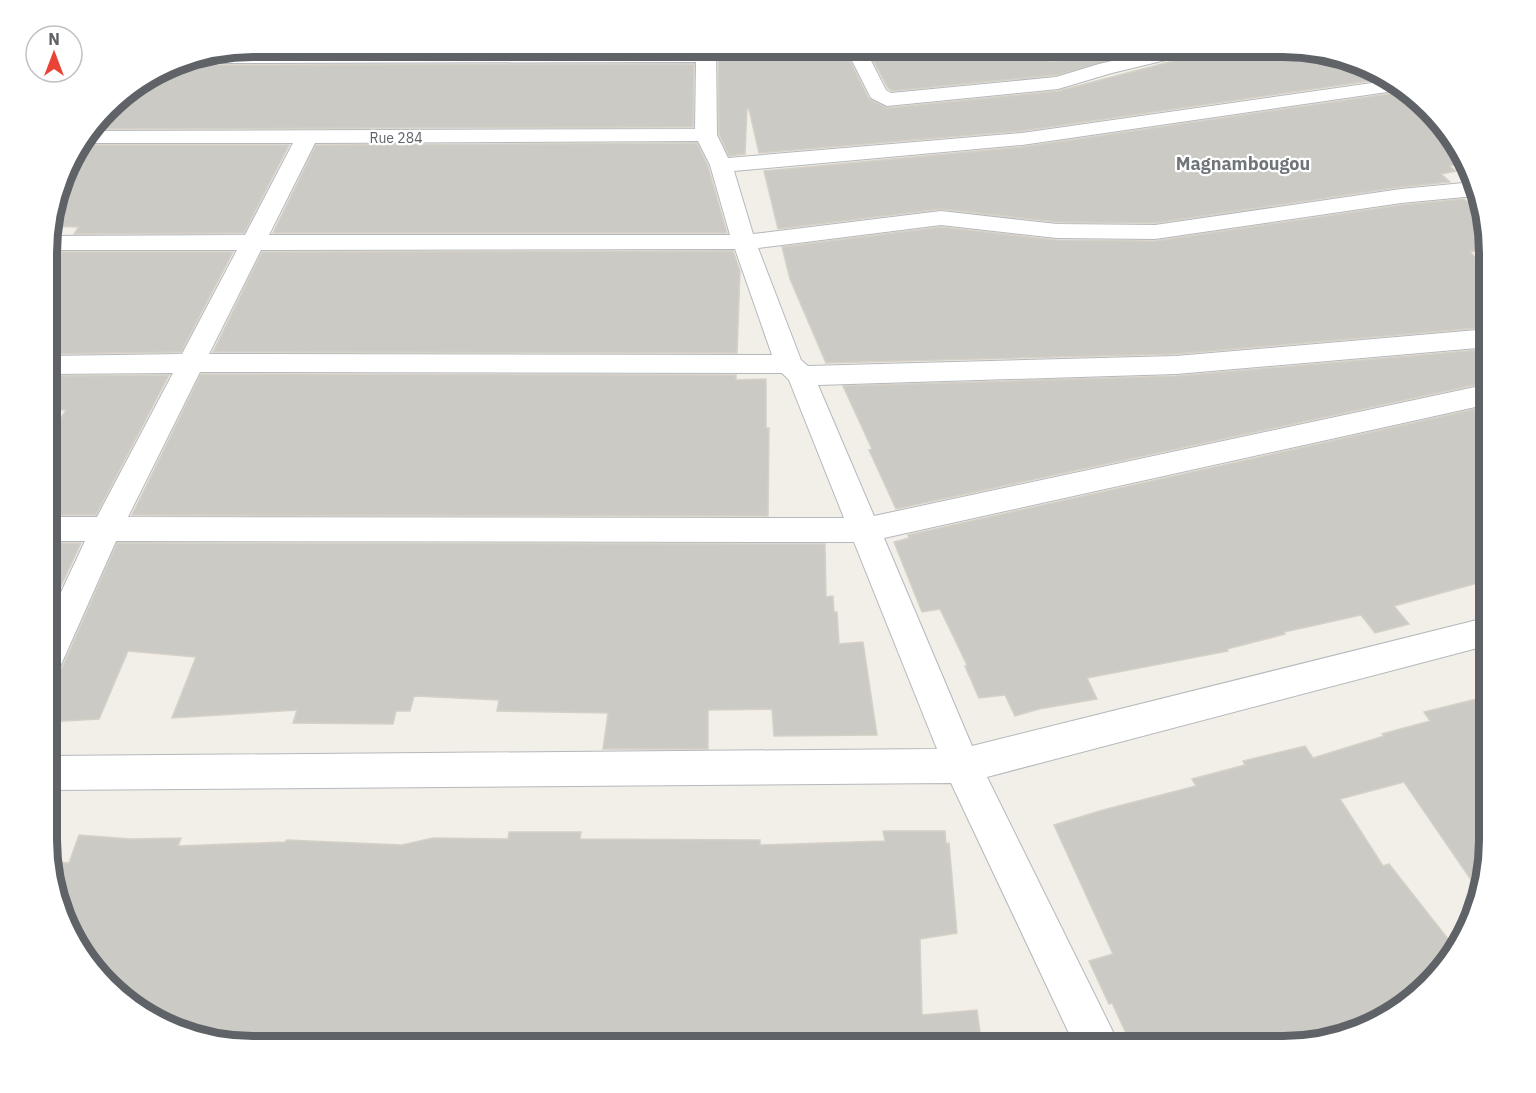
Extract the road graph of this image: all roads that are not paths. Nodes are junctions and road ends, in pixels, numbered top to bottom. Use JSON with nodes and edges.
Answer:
{"nodes":[{"id":1,"x":706,"y":57,"type":"edge"},
{"id":2,"x":860,"y":57,"type":"edge"},
{"id":3,"x":1127,"y":57,"type":"edge"},
{"id":4,"x":1387,"y":87,"type":"edge"},
{"id":5,"x":706,"y":135,"type":"junction"},
{"id":6,"x":96,"y":137,"type":"edge"},
{"id":7,"x":307,"y":137,"type":"junction"},
{"id":8,"x":721,"y":165,"type":"junction"},
{"id":9,"x":1469,"y":190,"type":"edge"},
{"id":10,"x":255,"y":241,"type":"junction"},
{"id":11,"x":744,"y":242,"type":"junction"},
{"id":12,"x":58,"y":243,"type":"edge"},
{"id":13,"x":1479,"y":339,"type":"edge"},
{"id":14,"x":192,"y":363,"type":"junction"},
{"id":15,"x":57,"y":365,"type":"edge"},
{"id":16,"x":795,"y":370,"type":"junction"},
{"id":17,"x":1479,"y":396,"type":"edge"},
{"id":18,"x":57,"y":529,"type":"edge"},
{"id":19,"x":106,"y":529,"type":"junction"},
{"id":20,"x":865,"y":530,"type":"junction"},
{"id":21,"x":1479,"y":634,"type":"edge"},
{"id":22,"x":57,"y":637,"type":"edge"},
{"id":23,"x":962,"y":766,"type":"junction"},
{"id":24,"x":57,"y":772,"type":"edge"},
{"id":25,"x":1093,"y":1036,"type":"edge"}],
"edges":[{"from":1,"to":5,"type":"street"},
{"from":2,"to":3,"type":"street"},
{"from":4,"to":8,"type":"street"},
{"from":5,"to":7,"type":"street","name":"Rue 284"},
{"from":5,"to":8,"type":"street"},
{"from":6,"to":7,"type":"street","name":"Rue 284"},
{"from":7,"to":10,"type":"street"},
{"from":8,"to":11,"type":"street"},
{"from":9,"to":11,"type":"street"},
{"from":10,"to":11,"type":"street"},
{"from":10,"to":12,"type":"street"},
{"from":10,"to":14,"type":"street"},
{"from":11,"to":16,"type":"street"},
{"from":13,"to":16,"type":"street"},
{"from":14,"to":15,"type":"street"},
{"from":14,"to":16,"type":"street"},
{"from":14,"to":19,"type":"street"},
{"from":16,"to":20,"type":"street"},
{"from":17,"to":20,"type":"street"},
{"from":18,"to":19,"type":"street"},
{"from":19,"to":20,"type":"street"},
{"from":19,"to":22,"type":"street"},
{"from":20,"to":23,"type":"street"},
{"from":21,"to":23,"type":"street"},
{"from":23,"to":24,"type":"street"},
{"from":23,"to":25,"type":"street"}]}
